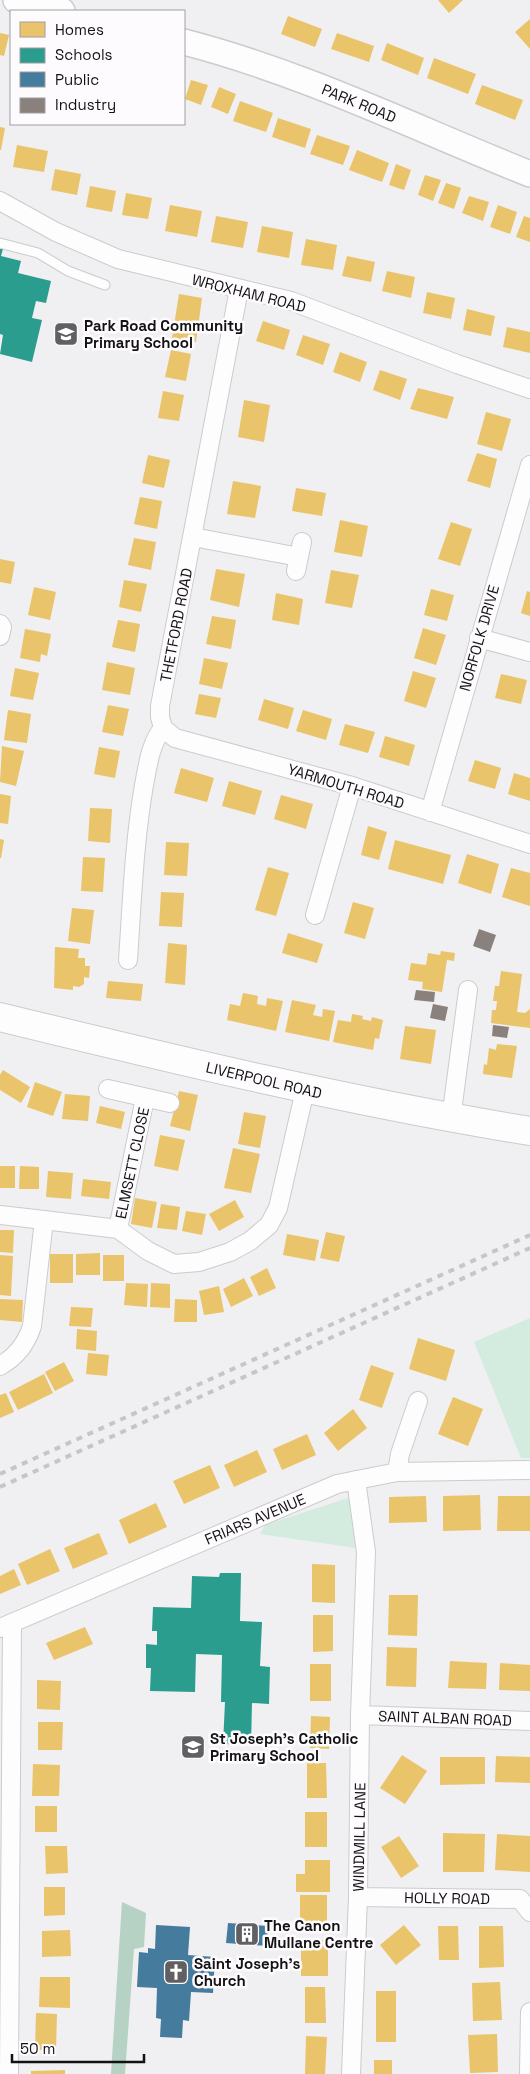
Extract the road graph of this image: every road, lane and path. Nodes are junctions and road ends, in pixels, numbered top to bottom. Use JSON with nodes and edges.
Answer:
{"nodes":[{"id":1,"x":16,"y":0,"type":"edge"},
{"id":2,"x":51,"y":6,"type":"edge"},
{"id":3,"x":185,"y":42,"type":"edge"},
{"id":4,"x":530,"y":174,"type":"edge"},
{"id":5,"x":0,"y":201,"type":"edge"},
{"id":6,"x":0,"y":243,"type":"edge"},
{"id":7,"x":105,"y":285,"type":"dead end"},
{"id":8,"x":239,"y":289,"type":"junction"},
{"id":9,"x":530,"y":389,"type":"edge"},
{"id":10,"x":530,"y":465,"type":"edge"},
{"id":11,"x":193,"y":537,"type":"junction"},
{"id":12,"x":299,"y":557,"type":"dead end"},
{"id":13,"x":0,"y":624,"type":"edge"},
{"id":14,"x":0,"y":636,"type":"edge"},
{"id":15,"x":479,"y":638,"type":"junction"},
{"id":16,"x":530,"y":652,"type":"edge"},
{"id":17,"x":163,"y":728,"type":"junction"},
{"id":18,"x":352,"y":786,"type":"junction"},
{"id":19,"x":430,"y":812,"type":"junction"},
{"id":20,"x":530,"y":844,"type":"edge"},
{"id":21,"x":315,"y":915,"type":"dead end"},
{"id":22,"x":128,"y":960,"type":"dead end"},
{"id":23,"x":468,"y":990,"type":"dead end"},
{"id":24,"x":0,"y":1017,"type":"edge"},
{"id":25,"x":108,"y":1089,"type":"dead end"},
{"id":26,"x":304,"y":1090,"type":"junction"},
{"id":27,"x":145,"y":1098,"type":"junction"},
{"id":28,"x":170,"y":1102,"type":"dead end"},
{"id":29,"x":450,"y":1119,"type":"junction"},
{"id":30,"x":530,"y":1131,"type":"edge"},
{"id":31,"x":0,"y":1214,"type":"edge"},
{"id":32,"x":44,"y":1220,"type":"junction"},
{"id":33,"x":118,"y":1229,"type":"junction"},
{"id":34,"x":0,"y":1366,"type":"edge"},
{"id":35,"x":419,"y":1401,"type":"dead end"},
{"id":36,"x":530,"y":1470,"type":"edge"},
{"id":37,"x":397,"y":1472,"type":"junction"},
{"id":38,"x":356,"y":1480,"type":"junction"},
{"id":39,"x":6,"y":1626,"type":"edge"},
{"id":40,"x":360,"y":1714,"type":"junction"},
{"id":41,"x":530,"y":1721,"type":"edge"},
{"id":42,"x":358,"y":1897,"type":"junction"},
{"id":43,"x":530,"y":1912,"type":"edge"},
{"id":44,"x":530,"y":2012,"type":"edge"},
{"id":45,"x":9,"y":2074,"type":"edge"},
{"id":46,"x":351,"y":2074,"type":"edge"},
{"id":47,"x":529,"y":2074,"type":"edge"}],
"edges":[{"from":1,"to":2,"type":"street"},
{"from":3,"to":4,"type":"street","name":"PARK ROAD"},
{"from":5,"to":8,"type":"street","name":"WROXHAM ROAD"},
{"from":6,"to":7,"type":"lane"},
{"from":8,"to":9,"type":"street","name":"WROXHAM ROAD"},
{"from":8,"to":11,"type":"street","name":"THETFORD ROAD"},
{"from":10,"to":15,"type":"street","name":"NORFOLK DRIVE"},
{"from":11,"to":12,"type":"street"},
{"from":11,"to":17,"type":"street","name":"THETFORD ROAD"},
{"from":13,"to":14,"type":"street"},
{"from":15,"to":16,"type":"street"},
{"from":15,"to":19,"type":"street","name":"NORFOLK DRIVE"},
{"from":17,"to":18,"type":"street","name":"YARMOUTH ROAD"},
{"from":17,"to":22,"type":"street"},
{"from":18,"to":19,"type":"street","name":"YARMOUTH ROAD"},
{"from":18,"to":21,"type":"street"},
{"from":19,"to":20,"type":"street","name":"YARMOUTH ROAD"},
{"from":23,"to":29,"type":"street"},
{"from":24,"to":26,"type":"highway","name":"LIVERPOOL ROAD"},
{"from":25,"to":27,"type":"street","name":"ELMSETT CLOSE"},
{"from":26,"to":29,"type":"highway","name":"LIVERPOOL ROAD"},
{"from":26,"to":33,"type":"street","name":"ELMSETT CLOSE"},
{"from":27,"to":28,"type":"street","name":"ELMSETT CLOSE"},
{"from":27,"to":33,"type":"street","name":"ELMSETT CLOSE"},
{"from":29,"to":30,"type":"highway","name":"LIVERPOOL ROAD"},
{"from":31,"to":32,"type":"street","name":"ELMSETT CLOSE"},
{"from":32,"to":33,"type":"street","name":"ELMSETT CLOSE"},
{"from":32,"to":34,"type":"street"},
{"from":35,"to":37,"type":"street"},
{"from":36,"to":37,"type":"street","name":"FRIARS AVENUE"},
{"from":37,"to":38,"type":"street","name":"FRIARS AVENUE"},
{"from":38,"to":39,"type":"street","name":"FRIARS AVENUE"},
{"from":38,"to":40,"type":"street","name":"WINDMILL LANE"},
{"from":39,"to":45,"type":"street"},
{"from":40,"to":41,"type":"street","name":"SAINT ALBAN ROAD"},
{"from":40,"to":42,"type":"street","name":"WINDMILL LANE"},
{"from":42,"to":43,"type":"street","name":"HOLLY ROAD"},
{"from":42,"to":46,"type":"street","name":"WINDMILL LANE"},
{"from":44,"to":47,"type":"street"}]}
